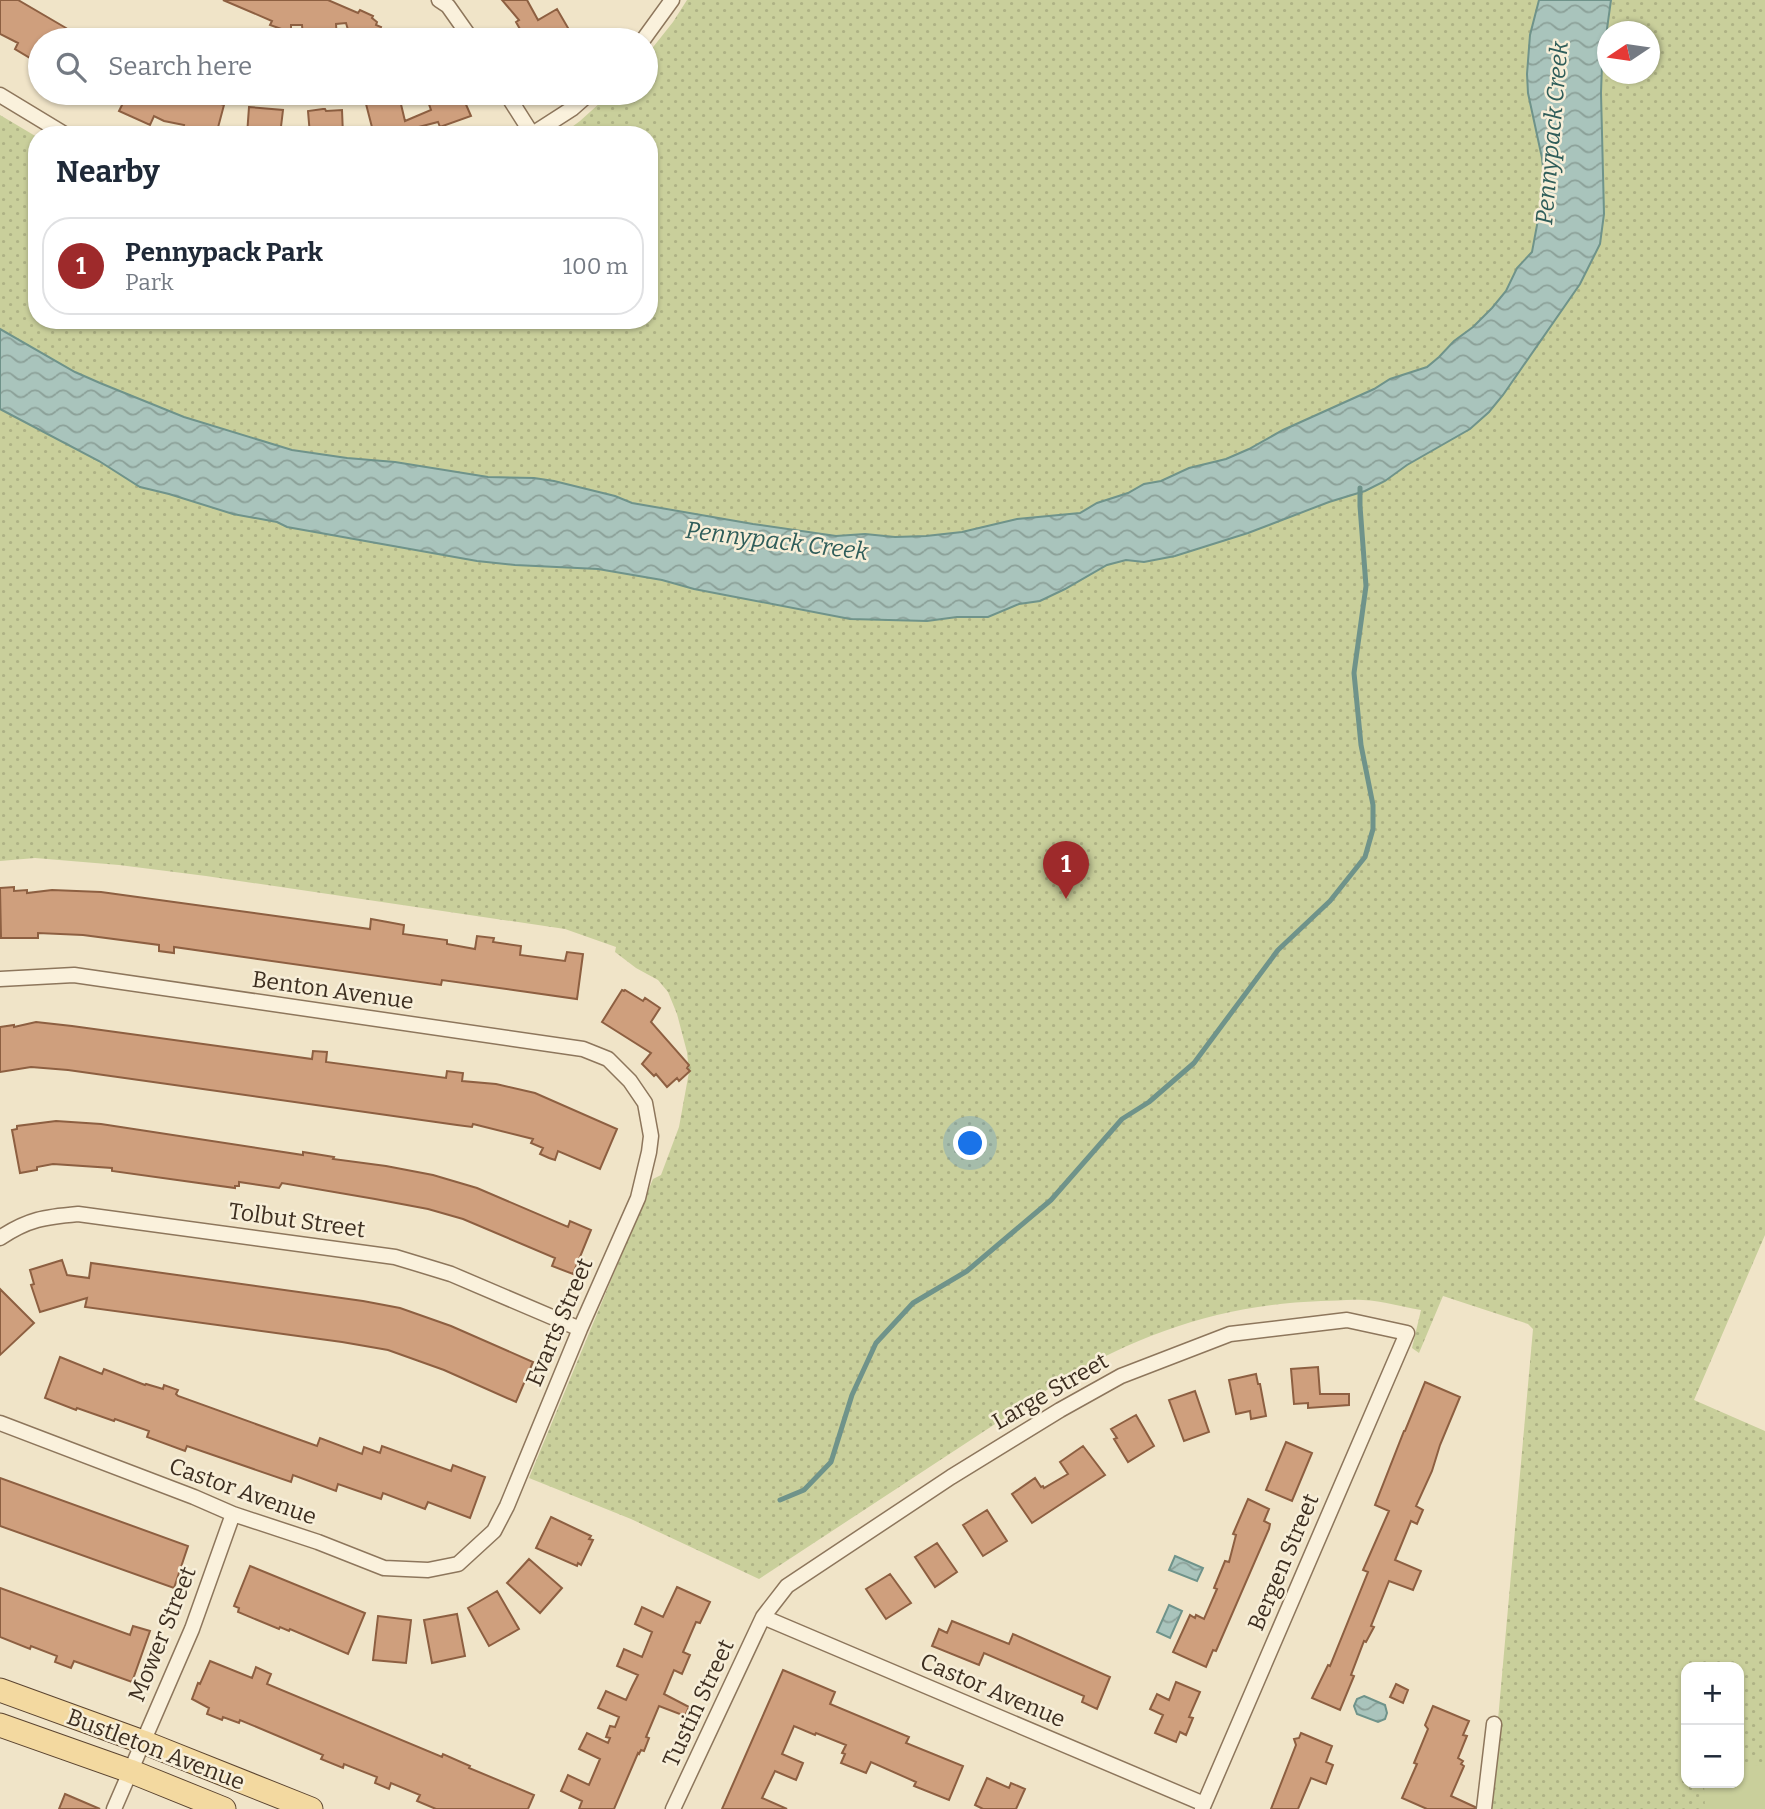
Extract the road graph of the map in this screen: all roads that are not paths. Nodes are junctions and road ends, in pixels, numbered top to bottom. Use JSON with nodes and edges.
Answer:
{"nodes":[{"id":1,"x":439,"y":0,"type":"edge"},
{"id":2,"x":671,"y":0,"type":"edge"},
{"id":3,"x":464,"y":28,"type":"edge"},
{"id":4,"x":651,"y":28,"type":"edge"},
{"id":5,"x":0,"y":95,"type":"edge"},
{"id":6,"x":514,"y":105,"type":"edge"},
{"id":7,"x":576,"y":105,"type":"edge"},
{"id":8,"x":51,"y":126,"type":"edge"},
{"id":9,"x":527,"y":126,"type":"edge"},
{"id":10,"x":545,"y":126,"type":"edge"},
{"id":11,"x":0,"y":979,"type":"edge"},
{"id":12,"x":641,"y":1097,"type":"joint"},
{"id":13,"x":0,"y":1238,"type":"edge"},
{"id":14,"x":580,"y":1329,"type":"junction"},
{"id":15,"x":1407,"y":1334,"type":"joint"},
{"id":16,"x":0,"y":1423,"type":"edge"},
{"id":17,"x":233,"y":1514,"type":"junction"},
{"id":18,"x":472,"y":1553,"type":"joint"},
{"id":19,"x":763,"y":1617,"type":"junction"},
{"id":20,"x":0,"y":1690,"type":"edge"},
{"id":21,"x":1494,"y":1724,"type":"dead end"},
{"id":22,"x":0,"y":1725,"type":"edge"},
{"id":23,"x":143,"y":1742,"type":"junction"},
{"id":24,"x":130,"y":1771,"type":"junction"},
{"id":25,"x":1203,"y":1806,"type":"edge"},
{"id":26,"x":114,"y":1809,"type":"edge"},
{"id":27,"x":224,"y":1809,"type":"edge"},
{"id":28,"x":311,"y":1809,"type":"edge"},
{"id":29,"x":673,"y":1809,"type":"edge"},
{"id":30,"x":1484,"y":1809,"type":"edge"}],
"edges":[{"from":1,"to":3,"type":"street"},
{"from":2,"to":4,"type":"street"},
{"from":5,"to":8,"type":"street"},
{"from":6,"to":9,"type":"street"},
{"from":7,"to":10,"type":"street"},
{"from":11,"to":12,"type":"street","name":"Benton Avenue"},
{"from":12,"to":14,"type":"street","name":"Evarts Street"},
{"from":13,"to":14,"type":"street","name":"Tolbut Street"},
{"from":14,"to":18,"type":"street","name":"Evarts Street"},
{"from":15,"to":19,"type":"street","name":"Large Street"},
{"from":15,"to":25,"type":"street","name":"Bergen Street"},
{"from":16,"to":17,"type":"street","name":"Castor Avenue"},
{"from":17,"to":18,"type":"street","name":"Castor Avenue"},
{"from":17,"to":23,"type":"street","name":"Mower Street"},
{"from":19,"to":25,"type":"street","name":"Castor Avenue"},
{"from":19,"to":29,"type":"street","name":"Tustin Street"},
{"from":20,"to":23,"type":"main road","name":"Bustleton Avenue"},
{"from":21,"to":30,"type":"street"},
{"from":22,"to":24,"type":"main road","name":"Bustleton Avenue"},
{"from":23,"to":24,"type":"street","name":"Mower Street"},
{"from":23,"to":28,"type":"main road","name":"Bustleton Avenue"},
{"from":24,"to":26,"type":"street","name":"Mower Street"},
{"from":24,"to":27,"type":"main road","name":"Bustleton Avenue"}]}
